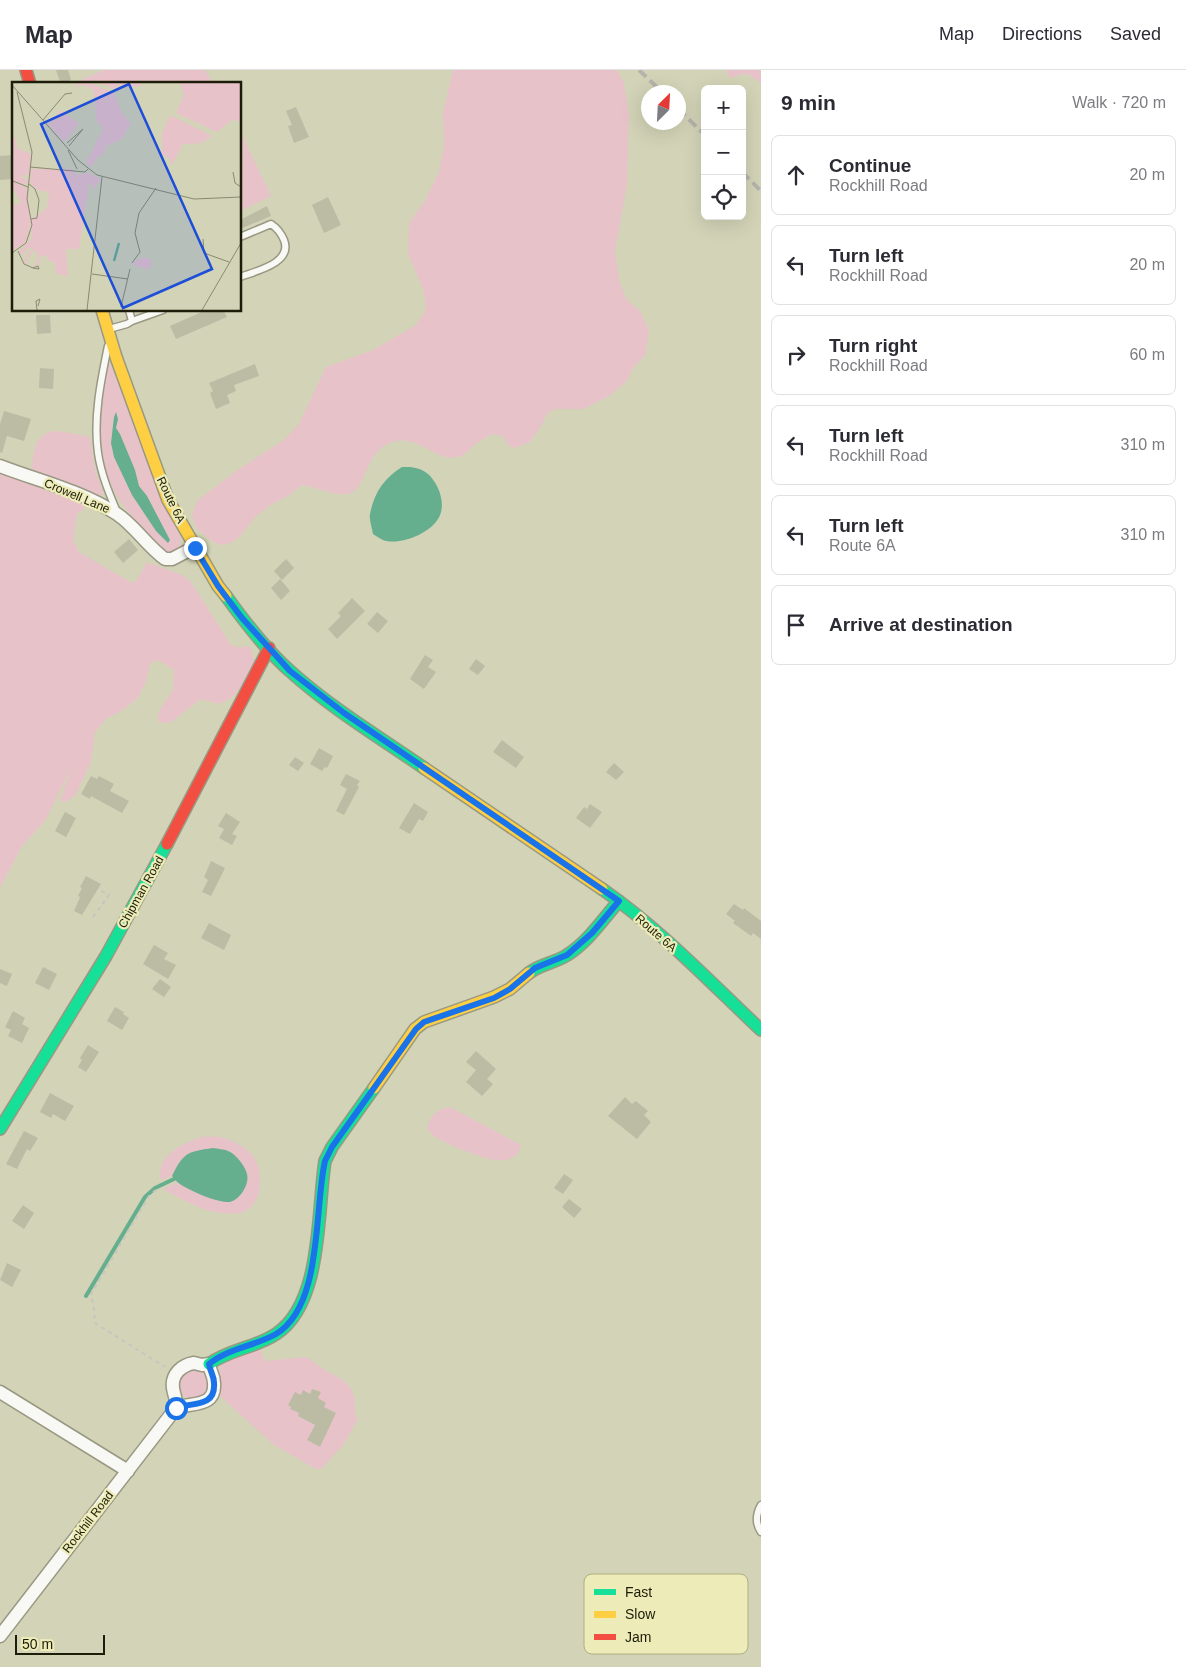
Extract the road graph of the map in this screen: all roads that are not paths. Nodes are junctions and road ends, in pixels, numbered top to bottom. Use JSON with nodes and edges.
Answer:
{"nodes":[{"id":1,"x":241,"y":237,"type":"edge"},
{"id":2,"x":241,"y":277,"type":"edge"},
{"id":3,"x":102,"y":311,"type":"edge"},
{"id":4,"x":129,"y":311,"type":"edge"},
{"id":5,"x":161,"y":311,"type":"edge"},
{"id":6,"x":132,"y":321,"type":"junction"},
{"id":7,"x":109,"y":332,"type":"junction"},
{"id":8,"x":0,"y":466,"type":"edge"},
{"id":9,"x":119,"y":515,"type":"junction"},
{"id":10,"x":195,"y":548,"type":"junction"},
{"id":11,"x":269,"y":648,"type":"junction"},
{"id":12,"x":619,"y":901,"type":"junction"},
{"id":13,"x":761,"y":1030,"type":"edge"},
{"id":14,"x":0,"y":1129,"type":"edge"},
{"id":15,"x":209,"y":1364,"type":"junction"},
{"id":16,"x":0,"y":1392,"type":"edge"},
{"id":17,"x":176,"y":1408,"type":"junction"},
{"id":18,"x":128,"y":1471,"type":"junction"},
{"id":19,"x":761,"y":1505,"type":"edge"},
{"id":20,"x":761,"y":1532,"type":"edge"},
{"id":21,"x":0,"y":1636,"type":"edge"}],
"edges":[{"from":1,"to":2,"type":"lane"},
{"from":3,"to":7,"type":"street","name":"Route 6A"},
{"from":4,"to":6,"type":"lane"},
{"from":5,"to":6,"type":"lane"},
{"from":6,"to":7,"type":"lane"},
{"from":7,"to":9,"type":"lane"},
{"from":7,"to":10,"type":"street","name":"Route 6A"},
{"from":8,"to":9,"type":"street","name":"Crowell Lane"},
{"from":9,"to":10,"type":"street","name":"Crowell Lane"},
{"from":10,"to":11,"type":"street","name":"Route 6A"},
{"from":11,"to":12,"type":"street","name":"Route 6A"},
{"from":11,"to":14,"type":"street","name":"Chipman Road"},
{"from":12,"to":13,"type":"street","name":"Route 6A"},
{"from":12,"to":15,"type":"street"},
{"from":15,"to":17,"type":"street"},
{"from":15,"to":17,"type":"street"},
{"from":16,"to":18,"type":"street"},
{"from":17,"to":18,"type":"street","name":"Rockhill Road"},
{"from":18,"to":21,"type":"street","name":"Rockhill Road"},
{"from":19,"to":20,"type":"lane"}]}
